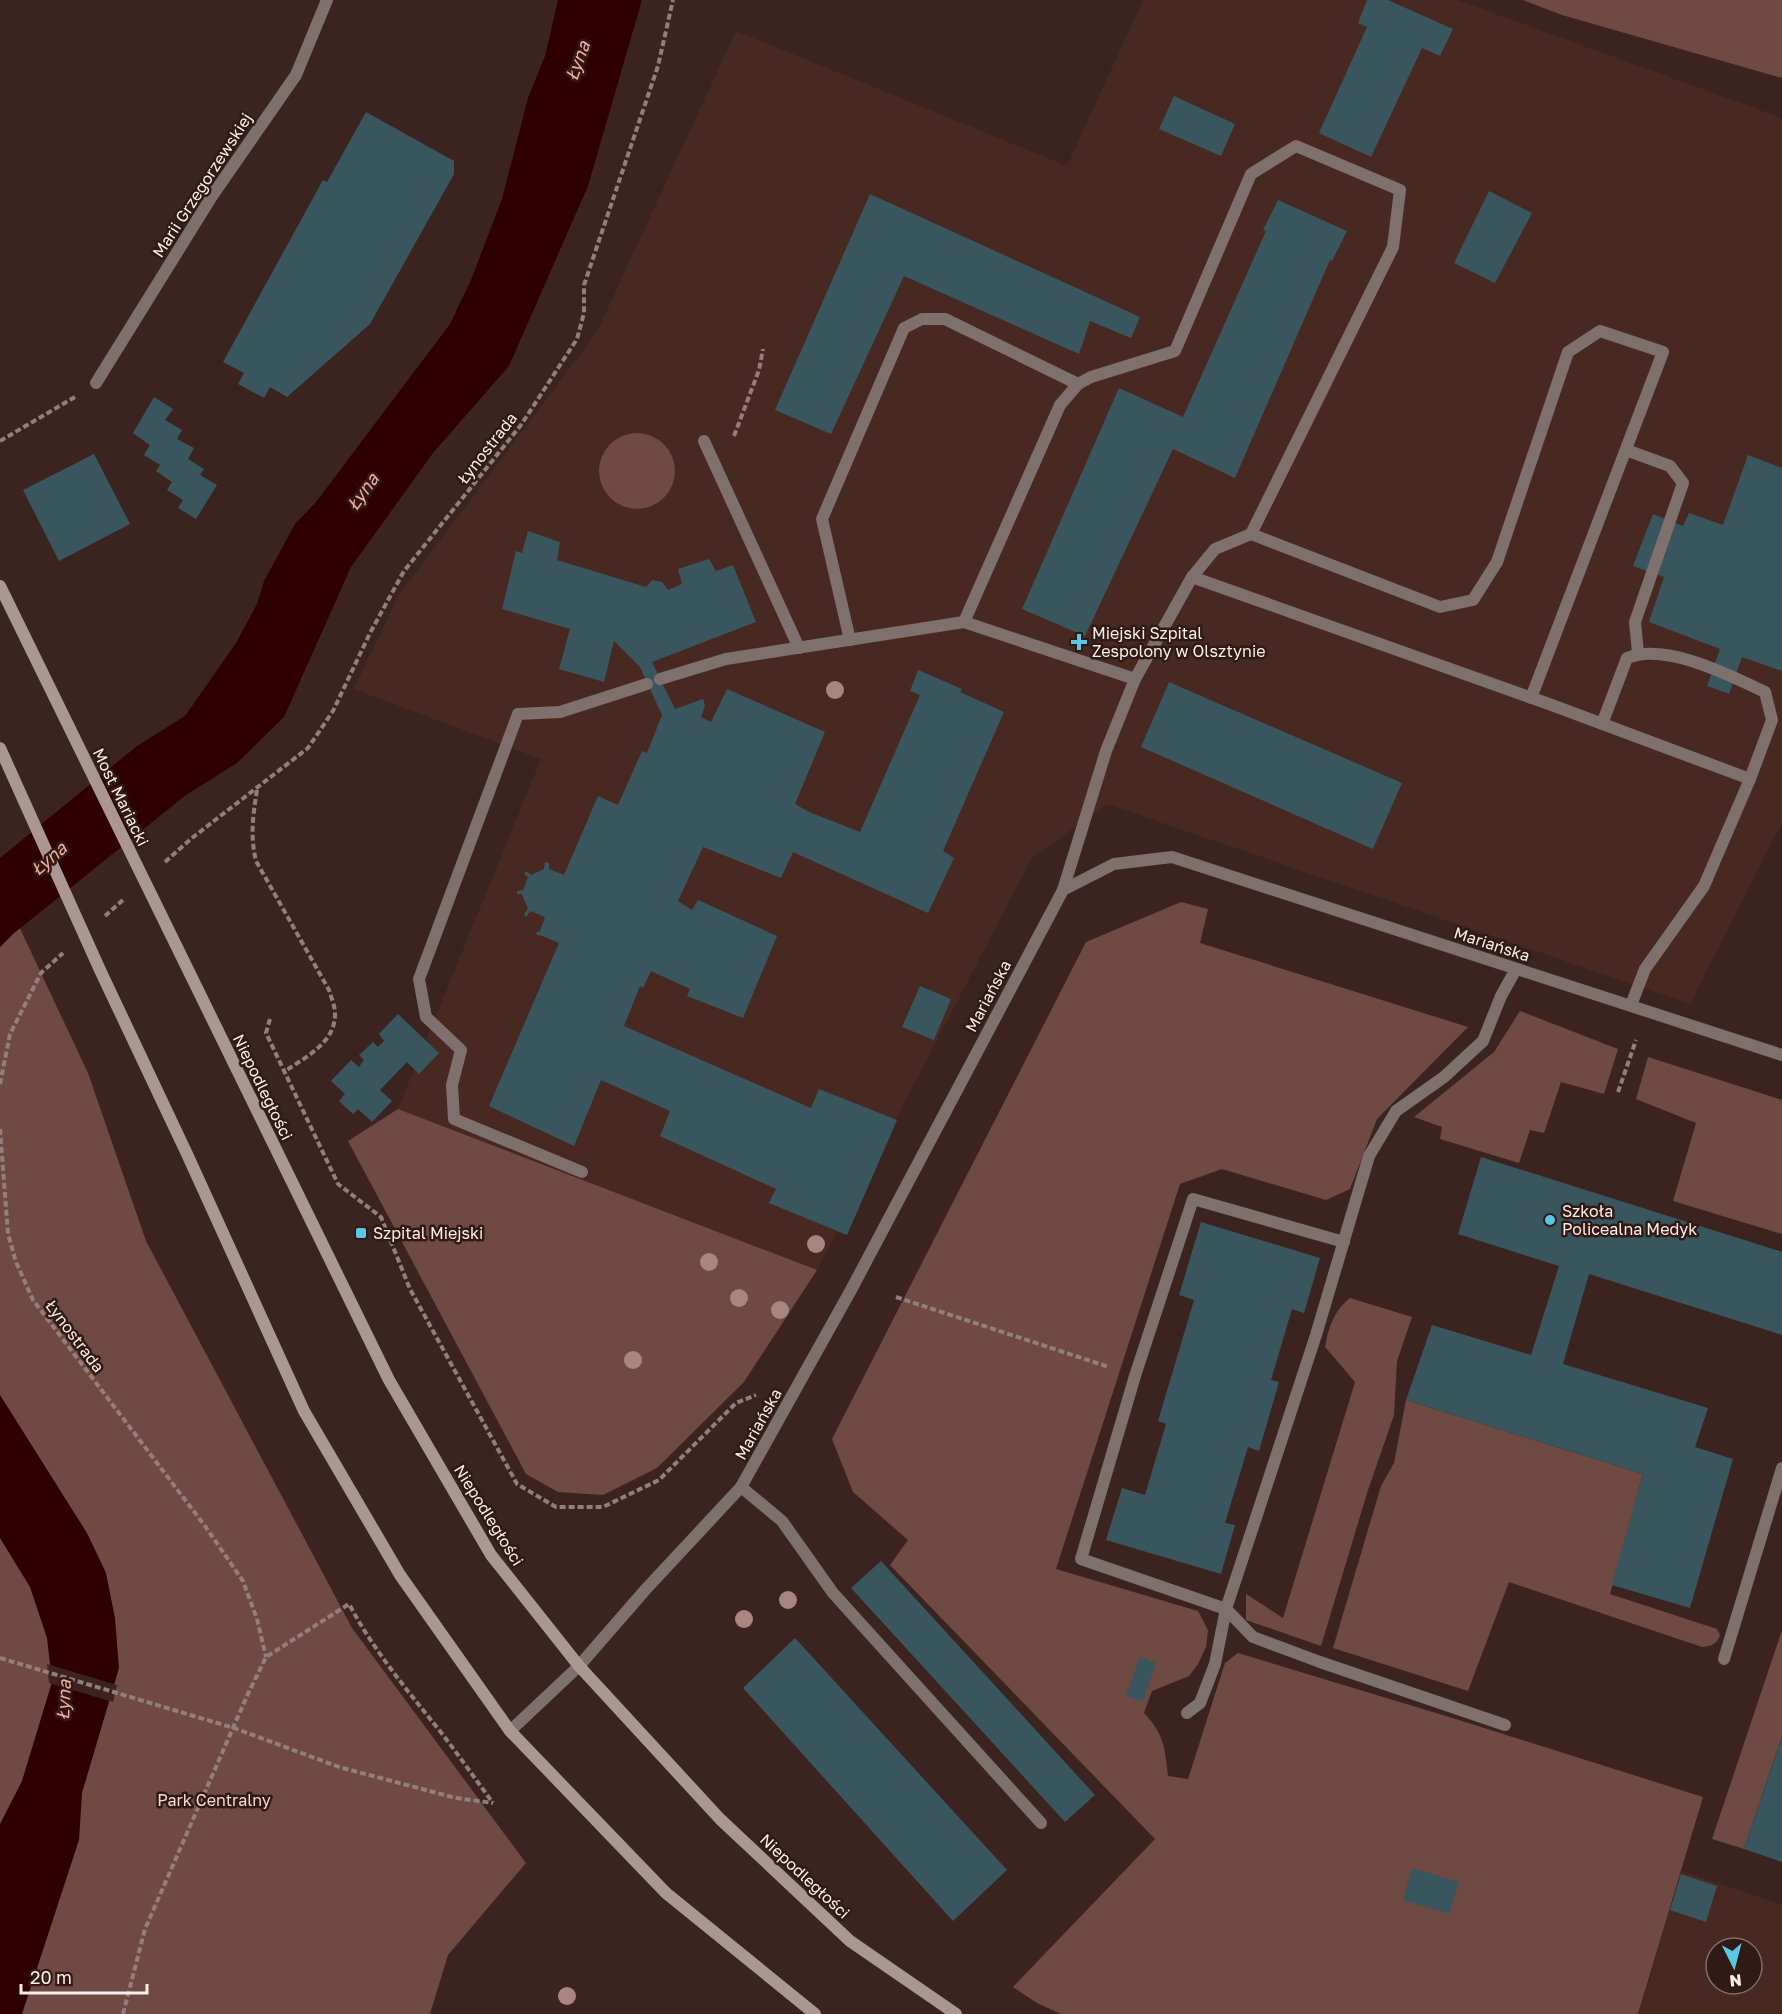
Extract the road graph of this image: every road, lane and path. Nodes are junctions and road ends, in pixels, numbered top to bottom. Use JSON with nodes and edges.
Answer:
{"nodes":[{"id":1,"x":327,"y":0,"type":"edge"},
{"id":2,"x":673,"y":0,"type":"edge"},
{"id":3,"x":763,"y":349,"type":"dead end"},
{"id":4,"x":96,"y":383,"type":"dead end"},
{"id":5,"x":1078,"y":384,"type":"junction"},
{"id":6,"x":46,"y":415,"type":"dead end"},
{"id":7,"x":0,"y":441,"type":"edge"},
{"id":8,"x":704,"y":441,"type":"dead end"},
{"id":9,"x":1626,"y":450,"type":"junction"},
{"id":10,"x":719,"y":474,"type":"junction"},
{"id":11,"x":1251,"y":534,"type":"junction"},
{"id":12,"x":1192,"y":577,"type":"junction"},
{"id":13,"x":0,"y":586,"type":"edge"},
{"id":14,"x":964,"y":622,"type":"junction"},
{"id":15,"x":850,"y":640,"type":"junction"},
{"id":16,"x":799,"y":648,"type":"junction"},
{"id":17,"x":1638,"y":653,"type":"junction"},
{"id":18,"x":660,"y":679,"type":"dead end"},
{"id":19,"x":1135,"y":679,"type":"junction"},
{"id":20,"x":647,"y":684,"type":"dead end"},
{"id":21,"x":1531,"y":698,"type":"junction"},
{"id":22,"x":1602,"y":724,"type":"junction"},
{"id":23,"x":0,"y":748,"type":"edge"},
{"id":24,"x":1750,"y":779,"type":"junction"},
{"id":25,"x":257,"y":788,"type":"junction"},
{"id":26,"x":192,"y":838,"type":"dead end"},
{"id":27,"x":1064,"y":890,"type":"junction"},
{"id":28,"x":174,"y":942,"type":"joint"},
{"id":29,"x":1516,"y":969,"type":"junction"},
{"id":30,"x":1631,"y":1005,"type":"junction"},
{"id":31,"x":270,"y":1019,"type":"dead end"},
{"id":32,"x":1636,"y":1040,"type":"dead end"},
{"id":33,"x":1782,"y":1055,"type":"edge"},
{"id":34,"x":284,"y":1072,"type":"junction"},
{"id":35,"x":1618,"y":1092,"type":"dead end"},
{"id":36,"x":0,"y":1129,"type":"edge"},
{"id":37,"x":582,"y":1172,"type":"dead end"},
{"id":38,"x":1344,"y":1242,"type":"junction"},
{"id":39,"x":896,"y":1297,"type":"dead end"},
{"id":40,"x":1135,"y":1376,"type":"junction"},
{"id":41,"x":756,"y":1395,"type":"dead end"},
{"id":42,"x":1782,"y":1468,"type":"edge"},
{"id":43,"x":741,"y":1487,"type":"junction"},
{"id":44,"x":1226,"y":1609,"type":"junction"},
{"id":45,"x":266,"y":1657,"type":"junction"},
{"id":46,"x":0,"y":1658,"type":"edge"},
{"id":47,"x":1724,"y":1659,"type":"dead end"},
{"id":48,"x":579,"y":1666,"type":"junction"},
{"id":49,"x":1187,"y":1713,"type":"dead end"},
{"id":50,"x":1505,"y":1725,"type":"dead end"},
{"id":51,"x":234,"y":1728,"type":"junction"},
{"id":52,"x":510,"y":1731,"type":"junction"},
{"id":53,"x":1041,"y":1823,"type":"dead end"},
{"id":54,"x":123,"y":2014,"type":"edge"},
{"id":55,"x":815,"y":2014,"type":"edge"},
{"id":56,"x":956,"y":2014,"type":"edge"}],
"edges":[{"from":1,"to":4,"type":"street","name":"Marii Grzegorzewskiej"},
{"from":2,"to":25,"type":"path","name":"Łynostrada"},
{"from":3,"to":10,"type":"path"},
{"from":5,"to":11,"type":"street"},
{"from":5,"to":14,"type":"street"},
{"from":5,"to":15,"type":"street"},
{"from":6,"to":7,"type":"path"},
{"from":8,"to":10,"type":"street"},
{"from":9,"to":11,"type":"street"},
{"from":9,"to":17,"type":"street"},
{"from":9,"to":21,"type":"street"},
{"from":10,"to":16,"type":"street"},
{"from":11,"to":12,"type":"street"},
{"from":12,"to":19,"type":"street"},
{"from":12,"to":21,"type":"street"},
{"from":13,"to":28,"type":"street","name":"Most Mariacki"},
{"from":14,"to":15,"type":"street"},
{"from":14,"to":19,"type":"street"},
{"from":15,"to":16,"type":"street"},
{"from":16,"to":18,"type":"street"},
{"from":17,"to":22,"type":"street"},
{"from":17,"to":24,"type":"street"},
{"from":19,"to":27,"type":"street"},
{"from":20,"to":37,"type":"street"},
{"from":21,"to":22,"type":"street"},
{"from":22,"to":24,"type":"street"},
{"from":23,"to":52,"type":"street"},
{"from":24,"to":30,"type":"street"},
{"from":25,"to":26,"type":"path","name":"Łynostrada"},
{"from":25,"to":34,"type":"path"},
{"from":27,"to":29,"type":"street","name":"Mariańska"},
{"from":27,"to":43,"type":"street","name":"Mariańska"},
{"from":28,"to":48,"type":"street","name":"Niepodległości"},
{"from":29,"to":30,"type":"street","name":"Mariańska"},
{"from":29,"to":38,"type":"street"},
{"from":30,"to":33,"type":"street","name":"Mariańska"},
{"from":31,"to":34,"type":"path"},
{"from":32,"to":35,"type":"path"},
{"from":34,"to":41,"type":"path"},
{"from":36,"to":45,"type":"path","name":"Łynostrada"},
{"from":38,"to":40,"type":"street"},
{"from":38,"to":44,"type":"street"},
{"from":39,"to":40,"type":"path"},
{"from":40,"to":44,"type":"street"},
{"from":42,"to":47,"type":"street"},
{"from":43,"to":48,"type":"street","name":"Mariańska"},
{"from":43,"to":53,"type":"street"},
{"from":44,"to":49,"type":"street"},
{"from":44,"to":50,"type":"street"},
{"from":45,"to":51,"type":"path"},
{"from":45,"to":51,"type":"path"},
{"from":46,"to":51,"type":"path"},
{"from":48,"to":52,"type":"street","name":"Mariańska"},
{"from":48,"to":56,"type":"street","name":"Niepodległości"},
{"from":51,"to":54,"type":"path"},
{"from":52,"to":55,"type":"street"}]}
